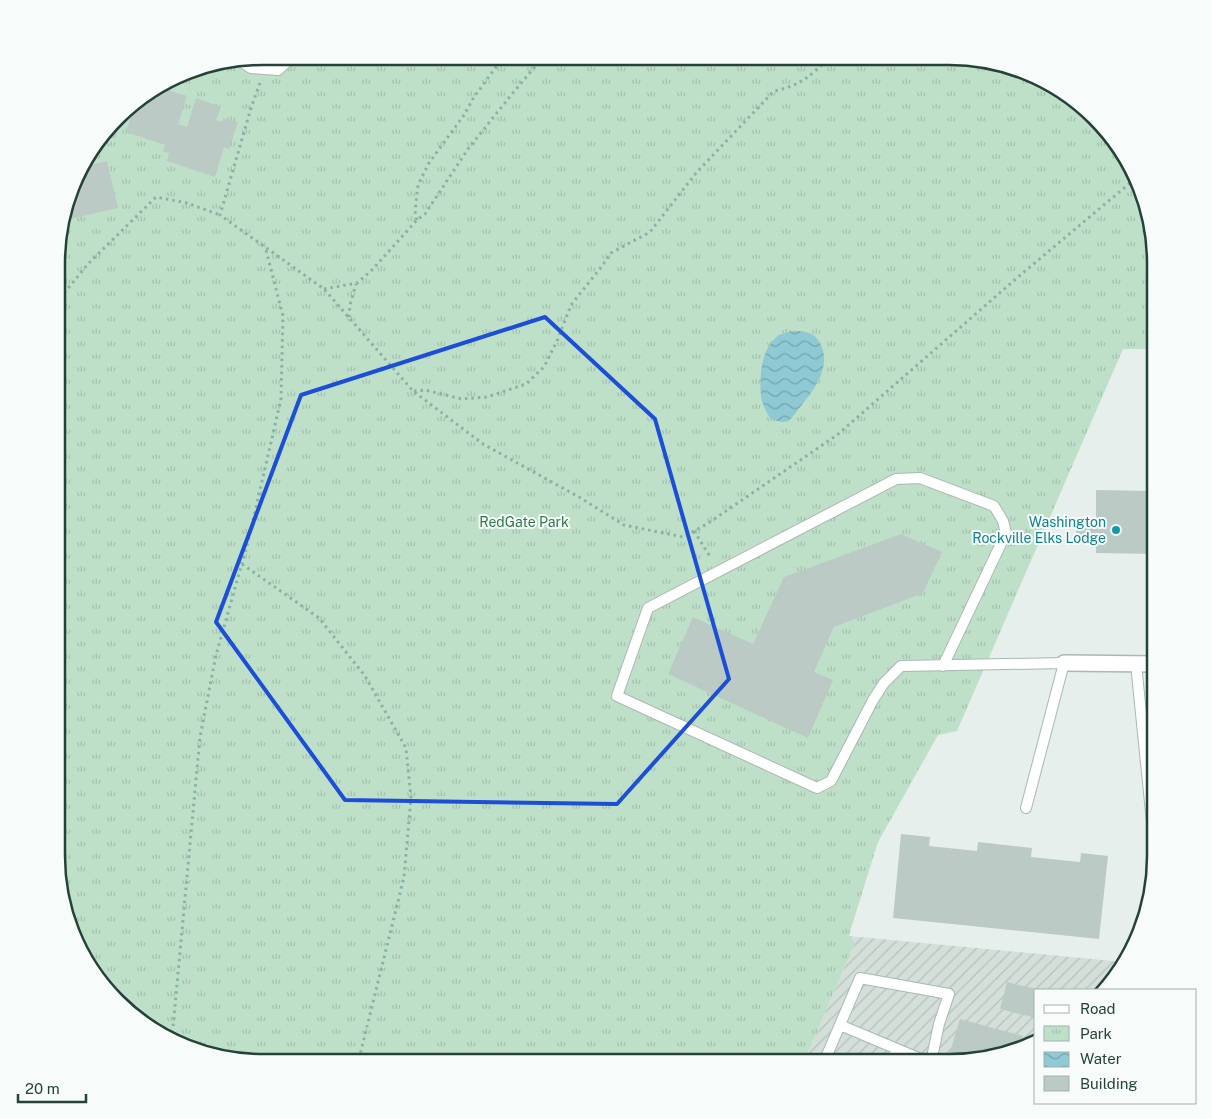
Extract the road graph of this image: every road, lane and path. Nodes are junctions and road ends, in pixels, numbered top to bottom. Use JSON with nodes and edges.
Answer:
{"nodes":[{"id":1,"x":248,"y":65,"type":"edge"},
{"id":2,"x":283,"y":65,"type":"edge"},
{"id":3,"x":497,"y":65,"type":"edge"},
{"id":4,"x":537,"y":65,"type":"edge"},
{"id":5,"x":821,"y":65,"type":"edge"},
{"id":6,"x":266,"y":69,"type":"junction"},
{"id":7,"x":1130,"y":183,"type":"edge"},
{"id":8,"x":220,"y":216,"type":"junction"},
{"id":9,"x":418,"y":220,"type":"junction"},
{"id":10,"x":265,"y":246,"type":"junction"},
{"id":11,"x":356,"y":283,"type":"junction"},
{"id":12,"x":324,"y":289,"type":"junction"},
{"id":13,"x":65,"y":292,"type":"edge"},
{"id":14,"x":349,"y":317,"type":"junction"},
{"id":15,"x":413,"y":391,"type":"junction"},
{"id":16,"x":694,"y":531,"type":"junction"},
{"id":17,"x":242,"y":564,"type":"junction"},
{"id":18,"x":719,"y":571,"type":"junction"},
{"id":19,"x":1064,"y":663,"type":"junction"},
{"id":20,"x":1136,"y":664,"type":"junction"},
{"id":21,"x":1147,"y":664,"type":"edge"},
{"id":22,"x":943,"y":666,"type":"junction"},
{"id":23,"x":1144,"y":742,"type":"joint"},
{"id":24,"x":1147,"y":772,"type":"edge"},
{"id":25,"x":1026,"y":808,"type":"dead end"},
{"id":26,"x":840,"y":1025,"type":"junction"},
{"id":27,"x":171,"y":1031,"type":"edge"},
{"id":28,"x":897,"y":1049,"type":"junction"},
{"id":29,"x":360,"y":1054,"type":"edge"},
{"id":30,"x":827,"y":1054,"type":"edge"},
{"id":31,"x":895,"y":1054,"type":"edge"},
{"id":32,"x":909,"y":1054,"type":"edge"},
{"id":33,"x":931,"y":1054,"type":"edge"}],
"edges":[{"from":1,"to":6,"type":"lane"},
{"from":2,"to":6,"type":"lane"},
{"from":3,"to":9,"type":"path"},
{"from":4,"to":9,"type":"path"},
{"from":5,"to":15,"type":"path"},
{"from":6,"to":8,"type":"path"},
{"from":7,"to":16,"type":"path"},
{"from":8,"to":10,"type":"path"},
{"from":8,"to":13,"type":"path"},
{"from":9,"to":11,"type":"path"},
{"from":10,"to":12,"type":"path"},
{"from":10,"to":17,"type":"path"},
{"from":11,"to":12,"type":"path"},
{"from":11,"to":14,"type":"path"},
{"from":12,"to":14,"type":"path"},
{"from":14,"to":15,"type":"path"},
{"from":15,"to":16,"type":"path"},
{"from":16,"to":18,"type":"path"},
{"from":17,"to":27,"type":"path"},
{"from":17,"to":29,"type":"path"},
{"from":18,"to":22,"type":"lane"},
{"from":18,"to":22,"type":"lane"},
{"from":19,"to":20,"type":"street"},
{"from":19,"to":22,"type":"lane"},
{"from":19,"to":25,"type":"lane"},
{"from":20,"to":21,"type":"street"},
{"from":20,"to":23,"type":"lane"},
{"from":23,"to":24,"type":"lane"},
{"from":26,"to":28,"type":"lane"},
{"from":26,"to":30,"type":"lane"},
{"from":26,"to":33,"type":"lane"},
{"from":28,"to":31,"type":"lane"},
{"from":28,"to":32,"type":"lane"}]}
